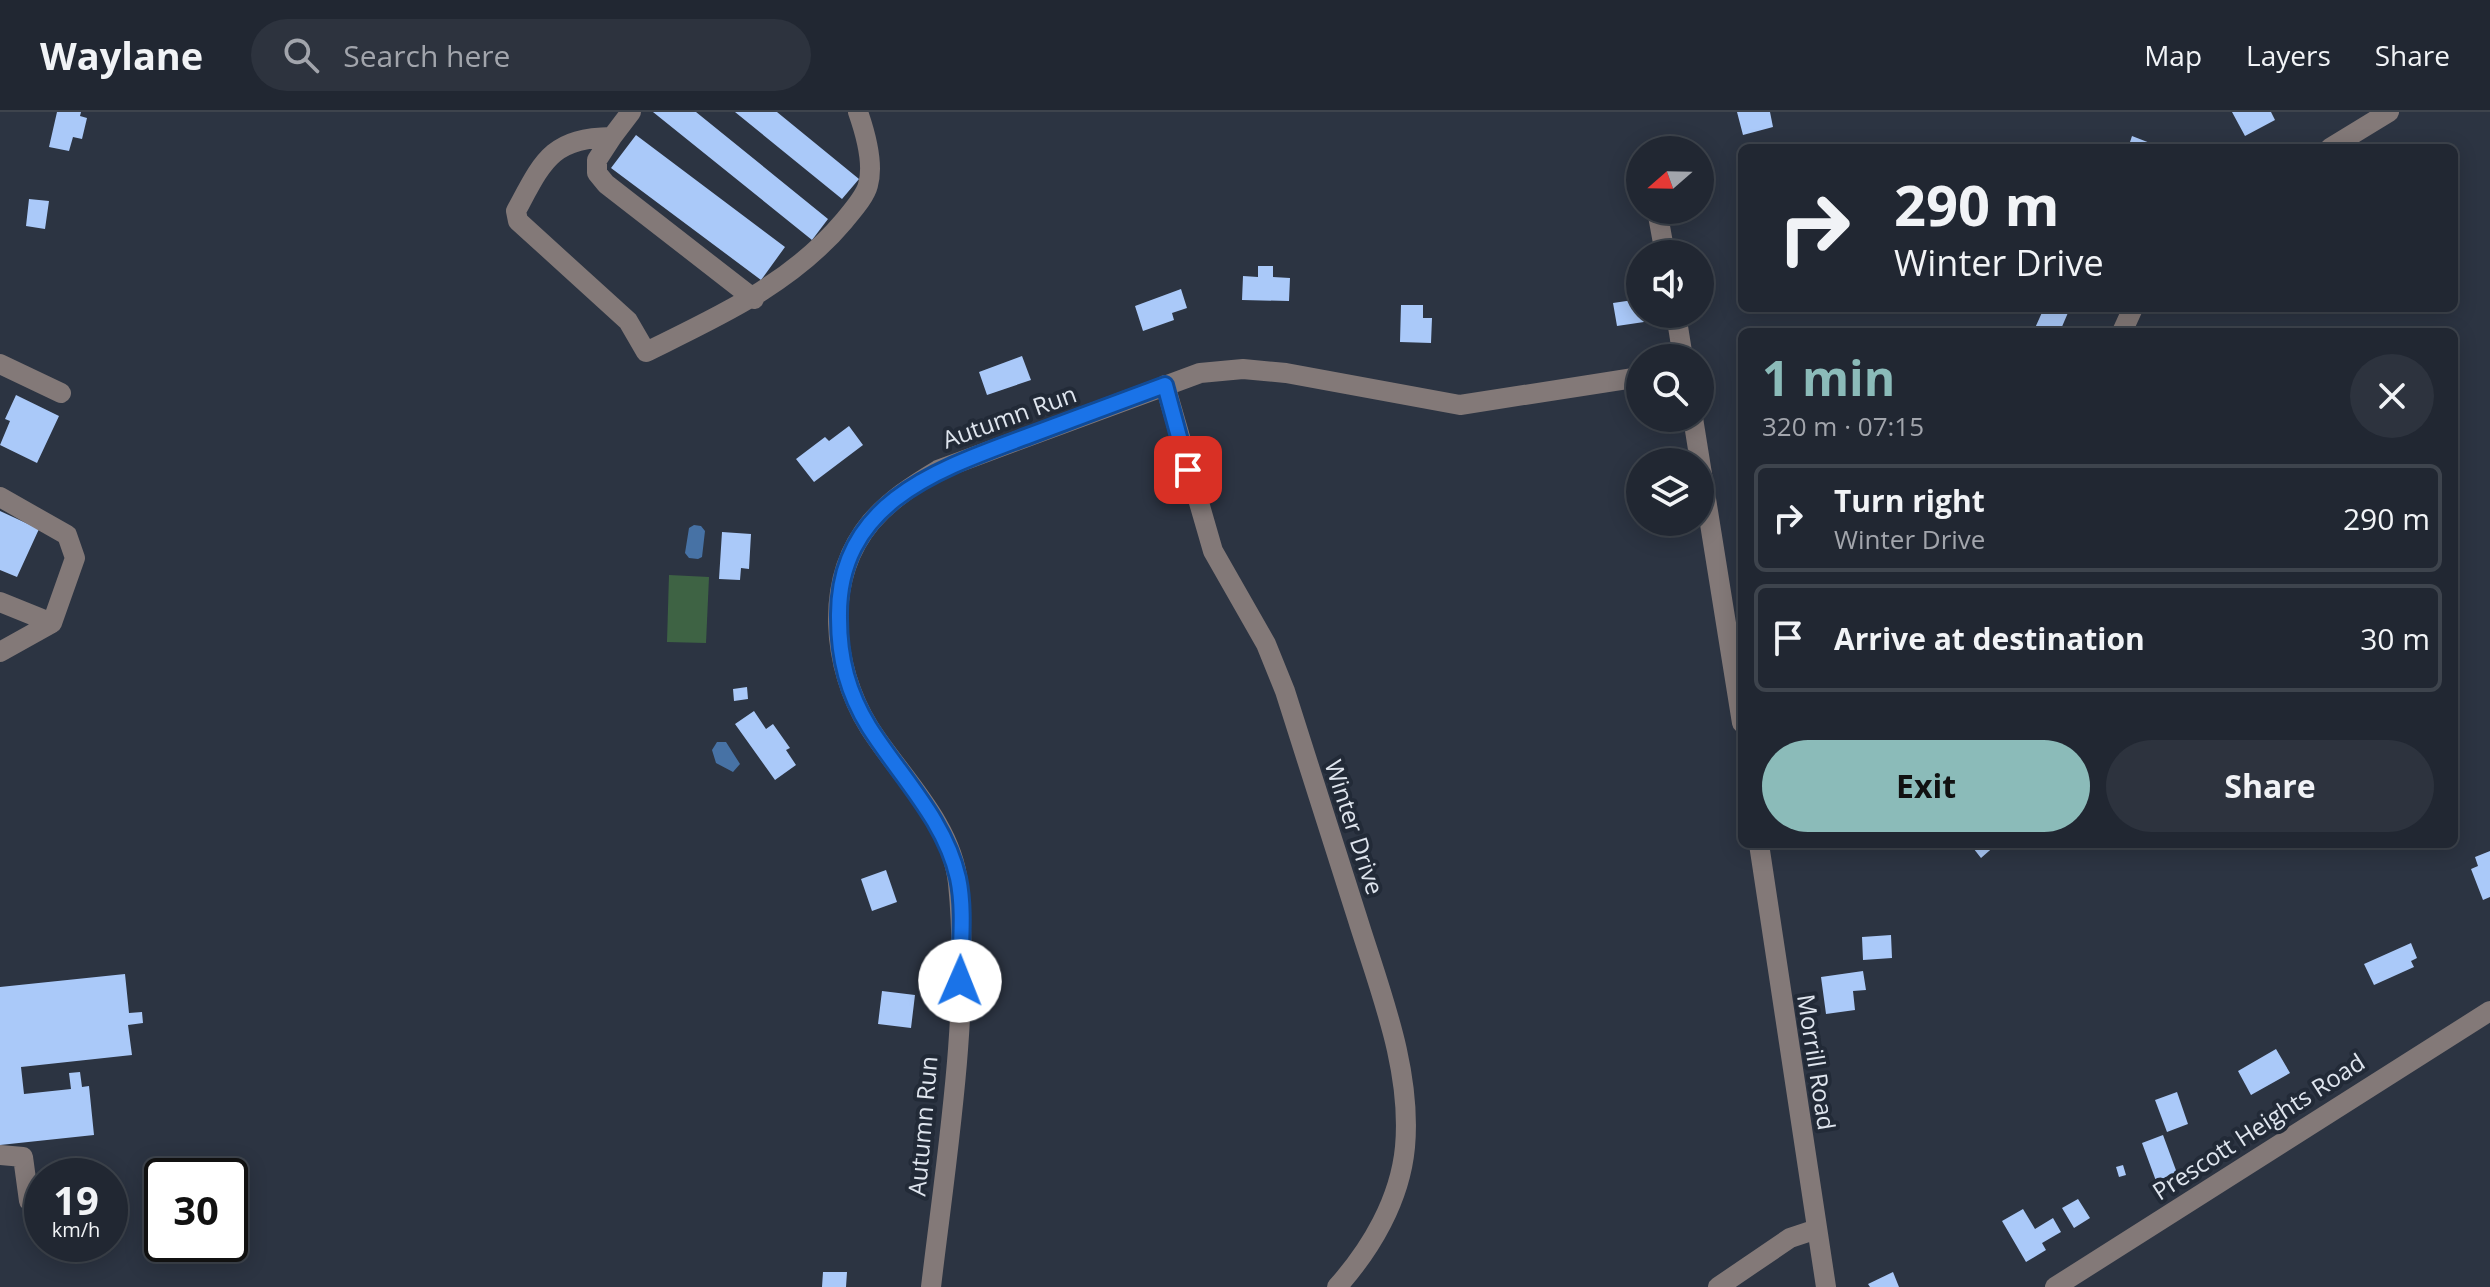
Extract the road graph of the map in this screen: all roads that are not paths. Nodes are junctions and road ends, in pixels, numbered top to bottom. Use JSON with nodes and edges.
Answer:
{"nodes":[{"id":1,"x":631,"y":112,"type":"edge"},
{"id":2,"x":858,"y":112,"type":"edge"},
{"id":3,"x":2389,"y":112,"type":"edge"},
{"id":4,"x":612,"y":137,"type":"junction"},
{"id":5,"x":2337,"y":144,"type":"edge"},
{"id":6,"x":754,"y":299,"type":"junction"},
{"id":7,"x":0,"y":364,"type":"edge"},
{"id":8,"x":1626,"y":379,"type":"edge"},
{"id":9,"x":1165,"y":385,"type":"junction"},
{"id":10,"x":61,"y":393,"type":"dead end"},
{"id":11,"x":1695,"y":432,"type":"edge"},
{"id":12,"x":0,"y":497,"type":"edge"},
{"id":13,"x":0,"y":602,"type":"edge"},
{"id":14,"x":52,"y":623,"type":"junction"},
{"id":15,"x":0,"y":652,"type":"edge"},
{"id":16,"x":1738,"y":698,"type":"edge"},
{"id":17,"x":1765,"y":848,"type":"edge"},
{"id":18,"x":2490,"y":1011,"type":"edge"},
{"id":19,"x":0,"y":1155,"type":"edge"},
{"id":20,"x":24,"y":1164,"type":"edge"},
{"id":21,"x":1817,"y":1229,"type":"junction"},
{"id":22,"x":931,"y":1287,"type":"edge"},
{"id":23,"x":1337,"y":1287,"type":"edge"},
{"id":24,"x":1718,"y":1287,"type":"edge"},
{"id":25,"x":1826,"y":1287,"type":"edge"},
{"id":26,"x":2055,"y":1287,"type":"edge"}],
"edges":[{"from":1,"to":4,"type":"street"},
{"from":2,"to":6,"type":"street"},
{"from":3,"to":5,"type":"street"},
{"from":4,"to":6,"type":"street"},
{"from":4,"to":6,"type":"street"},
{"from":7,"to":10,"type":"street"},
{"from":8,"to":9,"type":"street","name":"Autumn Run"},
{"from":9,"to":22,"type":"street","name":"Autumn Run"},
{"from":9,"to":23,"type":"street","name":"Winter Drive"},
{"from":11,"to":16,"type":"street"},
{"from":12,"to":14,"type":"street"},
{"from":13,"to":14,"type":"street"},
{"from":14,"to":15,"type":"street"},
{"from":17,"to":21,"type":"street","name":"Morrill Road"},
{"from":18,"to":26,"type":"street","name":"Prescott Heights Road"},
{"from":19,"to":20,"type":"street"},
{"from":21,"to":24,"type":"street"},
{"from":21,"to":25,"type":"street","name":"Morrill Road"}]}
